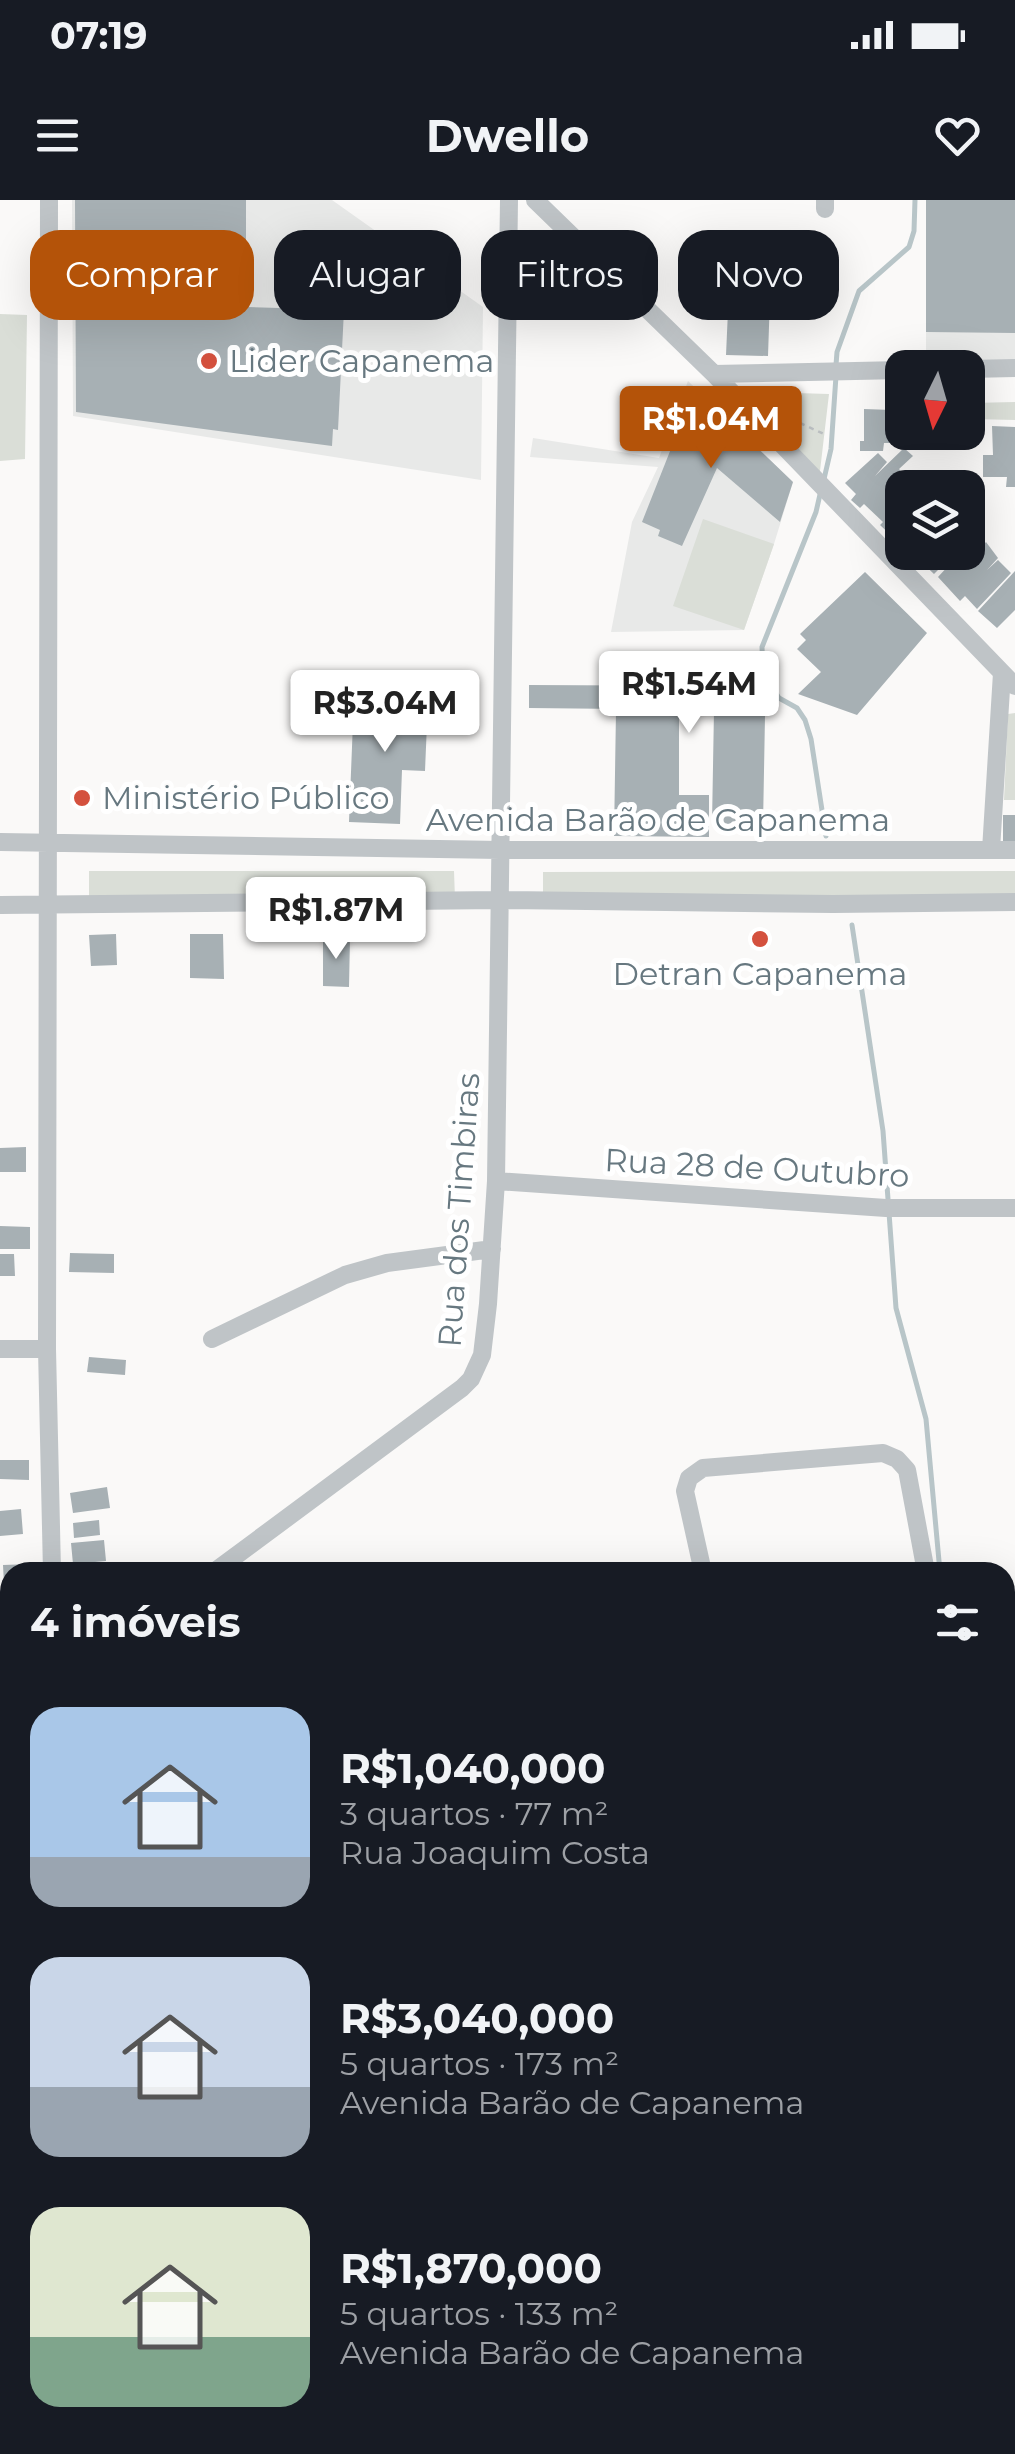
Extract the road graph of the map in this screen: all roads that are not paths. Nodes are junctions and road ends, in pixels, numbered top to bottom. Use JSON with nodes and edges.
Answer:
{"nodes":[{"id":1,"x":50,"y":200,"type":"edge"},
{"id":2,"x":509,"y":200,"type":"edge"},
{"id":3,"x":535,"y":200,"type":"edge"},
{"id":4,"x":1015,"y":368,"type":"edge"},
{"id":5,"x":985,"y":369,"type":"edge"},
{"id":6,"x":885,"y":370,"type":"edge"},
{"id":7,"x":714,"y":374,"type":"junction"},
{"id":8,"x":1009,"y":679,"type":"edge"},
{"id":9,"x":1006,"y":790,"type":"edge"},
{"id":10,"x":0,"y":842,"type":"edge"},
{"id":11,"x":48,"y":843,"type":"junction"},
{"id":12,"x":500,"y":850,"type":"junction"},
{"id":13,"x":992,"y":850,"type":"junction"},
{"id":14,"x":1015,"y":850,"type":"edge"},
{"id":15,"x":500,"y":900,"type":"junction"},
{"id":16,"x":1015,"y":902,"type":"edge"},
{"id":17,"x":0,"y":905,"type":"edge"},
{"id":18,"x":47,"y":905,"type":"junction"},
{"id":19,"x":496,"y":1181,"type":"junction"},
{"id":20,"x":1015,"y":1208,"type":"edge"},
{"id":21,"x":492,"y":1249,"type":"junction"},
{"id":22,"x":212,"y":1338,"type":"dead end"},
{"id":23,"x":0,"y":1349,"type":"edge"},
{"id":24,"x":48,"y":1349,"type":"junction"},
{"id":25,"x":52,"y":1562,"type":"edge"},
{"id":26,"x":228,"y":1562,"type":"edge"},
{"id":27,"x":701,"y":1562,"type":"edge"},
{"id":28,"x":924,"y":1562,"type":"edge"}],
"edges":[{"from":1,"to":11,"type":"street"},
{"from":2,"to":12,"type":"street","name":"Rua dos Timbiras"},
{"from":3,"to":7,"type":"street"},
{"from":4,"to":5,"type":"street"},
{"from":6,"to":7,"type":"street"},
{"from":7,"to":8,"type":"street"},
{"from":8,"to":9,"type":"street"},
{"from":9,"to":13,"type":"street"},
{"from":10,"to":11,"type":"street","name":"Avenida Barão de Capanema"},
{"from":11,"to":12,"type":"street","name":"Avenida Barão de Capanema"},
{"from":11,"to":18,"type":"street"},
{"from":12,"to":13,"type":"street","name":"Avenida Barão de Capanema"},
{"from":12,"to":15,"type":"street","name":"Rua dos Timbiras"},
{"from":13,"to":14,"type":"street","name":"Avenida Barão de Capanema"},
{"from":15,"to":16,"type":"street"},
{"from":15,"to":18,"type":"street"},
{"from":15,"to":19,"type":"street","name":"Rua dos Timbiras"},
{"from":17,"to":18,"type":"street"},
{"from":18,"to":24,"type":"street"},
{"from":19,"to":20,"type":"street","name":"Rua 28 de Outubro"},
{"from":19,"to":21,"type":"street","name":"Rua dos Timbiras"},
{"from":21,"to":22,"type":"street"},
{"from":21,"to":26,"type":"street","name":"Rua dos Timbiras"},
{"from":23,"to":24,"type":"street"},
{"from":24,"to":25,"type":"street"},
{"from":27,"to":28,"type":"street"}]}
